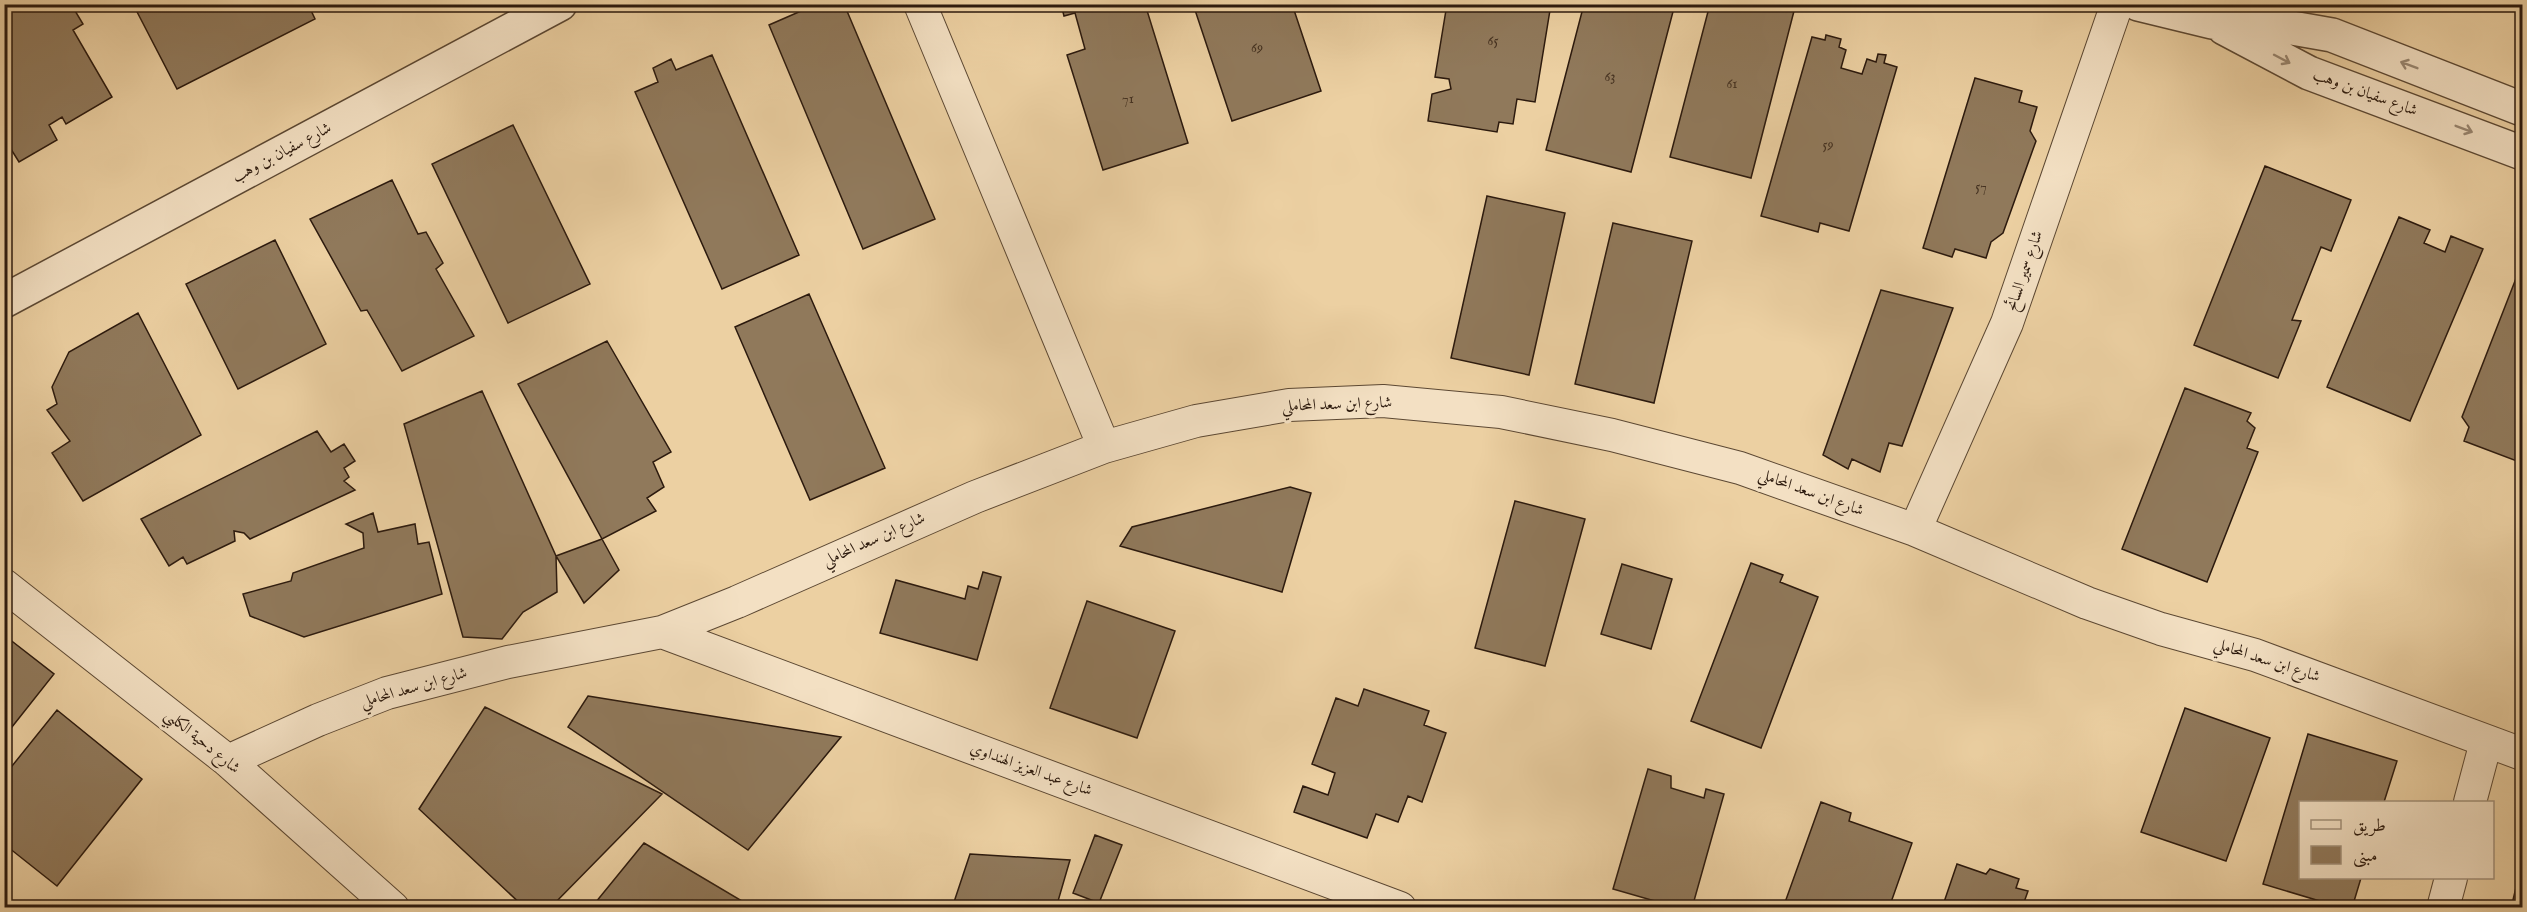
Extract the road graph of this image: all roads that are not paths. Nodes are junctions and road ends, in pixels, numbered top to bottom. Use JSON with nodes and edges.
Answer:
{"nodes":[{"id":1,"x":560,"y":4,"type":"edge"},
{"id":2,"x":920,"y":4,"type":"edge"},
{"id":3,"x":2117,"y":4,"type":"edge"},
{"id":4,"x":2138,"y":4,"type":"edge"},
{"id":5,"x":2212,"y":22,"type":"junction"},
{"id":6,"x":2523,"y":109,"type":"edge"},
{"id":7,"x":2523,"y":153,"type":"edge"},
{"id":8,"x":4,"y":301,"type":"edge"},
{"id":9,"x":1104,"y":447,"type":"junction"},
{"id":10,"x":1915,"y":530,"type":"junction"},
{"id":11,"x":4,"y":585,"type":"edge"},
{"id":12,"x":662,"y":632,"type":"junction"},
{"id":13,"x":2486,"y":742,"type":"junction"},
{"id":14,"x":2523,"y":754,"type":"edge"},
{"id":15,"x":228,"y":761,"type":"junction"},
{"id":16,"x":2470,"y":801,"type":"edge"},
{"id":17,"x":2451,"y":879,"type":"edge"},
{"id":18,"x":393,"y":908,"type":"edge"},
{"id":19,"x":1400,"y":908,"type":"edge"},
{"id":20,"x":2443,"y":908,"type":"edge"}],
"edges":[{"from":1,"to":8,"type":"street","name":"شارع سفيان بن وهب"},
{"from":2,"to":9,"type":"street"},
{"from":3,"to":10,"type":"street","name":"شارع سمير السائح"},
{"from":4,"to":5,"type":"street","name":"شارع سفيان بن وهب"},
{"from":6,"to":5,"type":"street","name":"شارع سفيان بن وهب","one_way":true},
{"from":5,"to":7,"type":"street","name":"شارع سفيان بن وهب","one_way":true},
{"from":9,"to":10,"type":"street","name":"شارع ابن سعد المحاملي"},
{"from":9,"to":12,"type":"street","name":"شارع ابن سعد المحاملي"},
{"from":10,"to":13,"type":"street","name":"شارع ابن سعد المحاملي"},
{"from":11,"to":15,"type":"street","name":"شارع دحية الكلبي"},
{"from":12,"to":15,"type":"street","name":"شارع ابن سعد المحاملي"},
{"from":12,"to":19,"type":"street","name":"شارع عبد العزيز الهنداوي"},
{"from":13,"to":14,"type":"street","name":"شارع ابن سعد المحاملي"},
{"from":13,"to":16,"type":"street"},
{"from":15,"to":18,"type":"street","name":"شارع دحية الكلبي"},
{"from":17,"to":20,"type":"street"}]}
